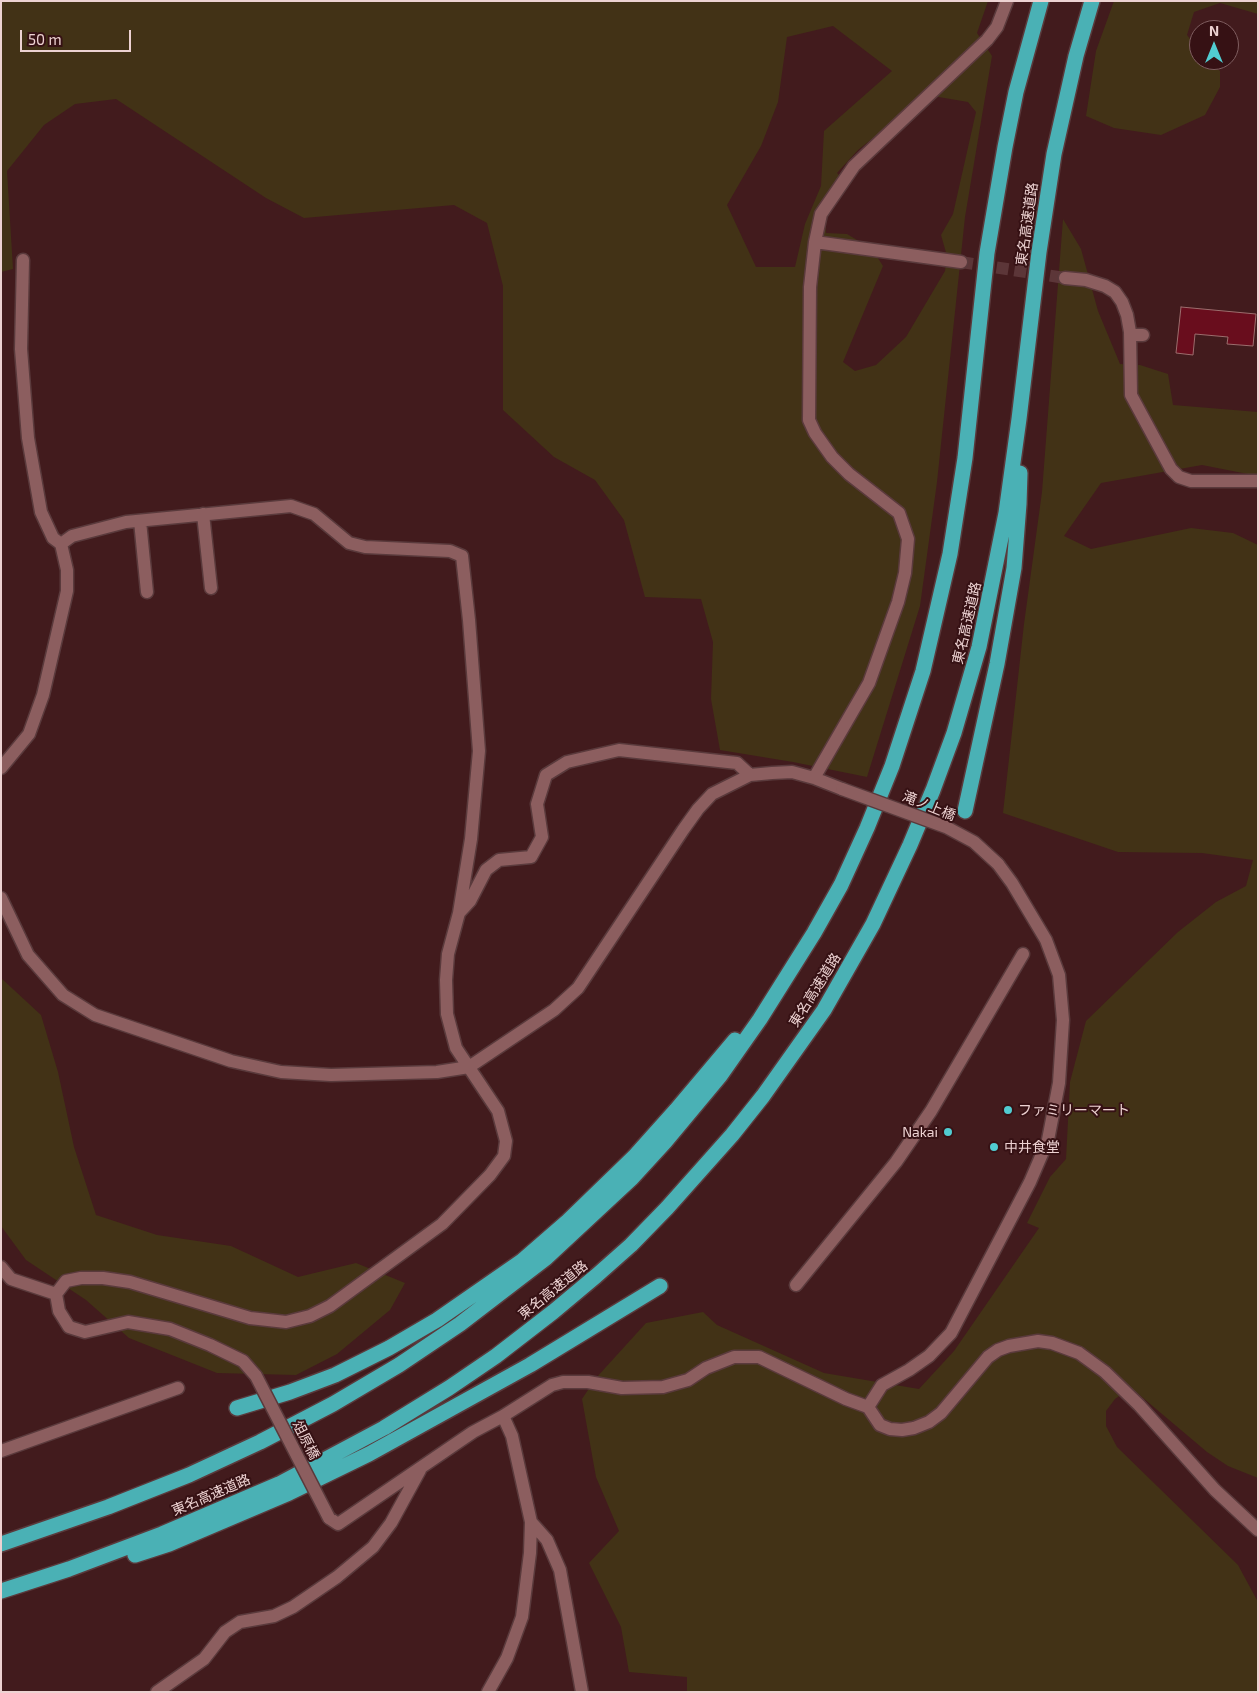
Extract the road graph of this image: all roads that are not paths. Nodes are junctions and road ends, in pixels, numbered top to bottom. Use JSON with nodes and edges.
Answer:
{"nodes":[{"id":1,"x":1007,"y":1,"type":"edge"},
{"id":2,"x":1041,"y":1,"type":"edge"},
{"id":3,"x":1092,"y":1,"type":"edge"},
{"id":4,"x":815,"y":242,"type":"junction"},
{"id":5,"x":22,"y":260,"type":"dead end"},
{"id":6,"x":961,"y":262,"type":"tunnel mouth"},
{"id":7,"x":1065,"y":278,"type":"tunnel mouth"},
{"id":8,"x":1020,"y":418,"type":"junction"},
{"id":9,"x":1258,"y":482,"type":"edge"},
{"id":10,"x":203,"y":514,"type":"junction"},
{"id":11,"x":140,"y":520,"type":"junction"},
{"id":12,"x":61,"y":544,"type":"junction"},
{"id":13,"x":210,"y":588,"type":"dead end"},
{"id":14,"x":147,"y":592,"type":"dead end"},
{"id":15,"x":1,"y":768,"type":"edge"},
{"id":16,"x":750,"y":775,"type":"junction"},
{"id":17,"x":814,"y":778,"type":"junction"},
{"id":18,"x":965,"y":811,"type":"dead end"},
{"id":19,"x":1,"y":898,"type":"edge"},
{"id":20,"x":459,"y":913,"type":"junction"},
{"id":21,"x":1022,"y":954,"type":"dead end"},
{"id":22,"x":781,"y":988,"type":"junction"},
{"id":23,"x":469,"y":1067,"type":"junction"},
{"id":24,"x":1,"y":1267,"type":"edge"},
{"id":25,"x":796,"y":1285,"type":"dead end"},
{"id":26,"x":660,"y":1286,"type":"dead end"},
{"id":27,"x":56,"y":1294,"type":"junction"},
{"id":28,"x":178,"y":1388,"type":"dead end"},
{"id":29,"x":868,"y":1407,"type":"junction"},
{"id":30,"x":237,"y":1408,"type":"dead end"},
{"id":31,"x":503,"y":1416,"type":"junction"},
{"id":32,"x":1,"y":1450,"type":"edge"},
{"id":33,"x":420,"y":1469,"type":"junction"},
{"id":34,"x":531,"y":1522,"type":"junction"},
{"id":35,"x":1258,"y":1530,"type":"edge"},
{"id":36,"x":1,"y":1544,"type":"edge"},
{"id":37,"x":8,"y":1589,"type":"edge"},
{"id":38,"x":157,"y":1692,"type":"edge"},
{"id":39,"x":488,"y":1692,"type":"edge"},
{"id":40,"x":582,"y":1692,"type":"edge"}],
"edges":[{"from":1,"to":4,"type":"street"},
{"from":2,"to":22,"type":"highway","name":"東名高速道路"},
{"from":3,"to":8,"type":"highway","name":"東名高速道路"},
{"from":4,"to":6,"type":"street"},
{"from":4,"to":17,"type":"street"},
{"from":5,"to":12,"type":"street"},
{"from":7,"to":9,"type":"street"},
{"from":8,"to":18,"type":"highway"},
{"from":8,"to":37,"type":"highway","name":"東名高速道路"},
{"from":10,"to":11,"type":"street"},
{"from":10,"to":13,"type":"street"},
{"from":10,"to":20,"type":"street"},
{"from":11,"to":12,"type":"street"},
{"from":11,"to":14,"type":"street"},
{"from":12,"to":15,"type":"street"},
{"from":16,"to":17,"type":"street","name":"滝ノ上橋"},
{"from":16,"to":20,"type":"street"},
{"from":16,"to":23,"type":"street"},
{"from":17,"to":29,"type":"street","name":"滝ノ上橋","bridge":true},
{"from":19,"to":23,"type":"street"},
{"from":20,"to":23,"type":"street"},
{"from":21,"to":25,"type":"street"},
{"from":22,"to":30,"type":"highway"},
{"from":22,"to":36,"type":"highway","name":"東名高速道路"},
{"from":23,"to":27,"type":"street"},
{"from":24,"to":27,"type":"street"},
{"from":26,"to":37,"type":"highway"},
{"from":27,"to":33,"type":"street","name":"俎原橋","bridge":true},
{"from":28,"to":32,"type":"street"},
{"from":29,"to":31,"type":"street"},
{"from":29,"to":35,"type":"street"},
{"from":31,"to":33,"type":"street"},
{"from":31,"to":34,"type":"street"},
{"from":33,"to":38,"type":"street"},
{"from":34,"to":39,"type":"street"},
{"from":34,"to":40,"type":"street"}]}
